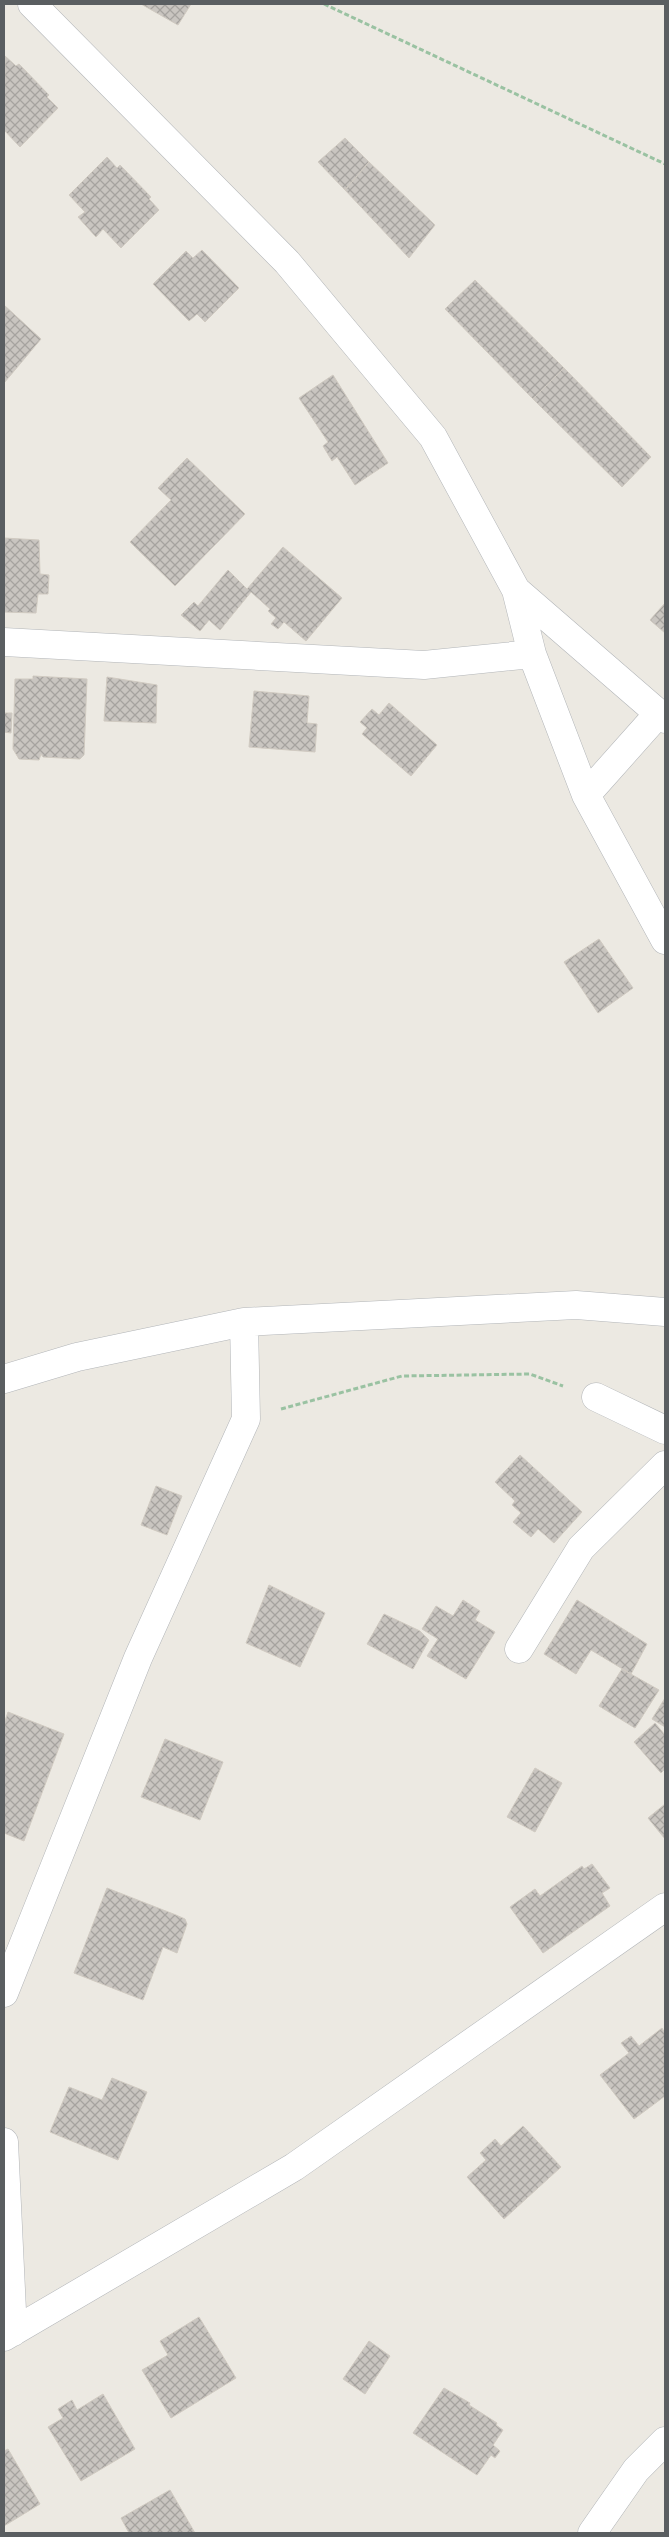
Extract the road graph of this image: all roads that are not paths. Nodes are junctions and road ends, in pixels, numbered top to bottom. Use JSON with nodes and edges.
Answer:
{"nodes":[{"id":1,"x":32,"y":4,"type":"edge"},
{"id":2,"x":516,"y":590,"type":"junction"},
{"id":3,"x":4,"y":642,"type":"edge"},
{"id":4,"x":532,"y":654,"type":"junction"},
{"id":5,"x":662,"y":716,"type":"edge"},
{"id":6,"x":586,"y":795,"type":"junction"},
{"id":7,"x":665,"y":940,"type":"edge"},
{"id":8,"x":665,"y":1312,"type":"edge"},
{"id":9,"x":244,"y":1322,"type":"junction"},
{"id":10,"x":4,"y":1379,"type":"edge"},
{"id":11,"x":596,"y":1397,"type":"road end"},
{"id":12,"x":665,"y":1430,"type":"edge"},
{"id":13,"x":665,"y":1465,"type":"edge"},
{"id":14,"x":519,"y":1649,"type":"dead end"},
{"id":15,"x":665,"y":1907,"type":"edge"},
{"id":16,"x":4,"y":1993,"type":"edge"},
{"id":17,"x":4,"y":2142,"type":"edge"},
{"id":18,"x":9,"y":2334,"type":"edge"},
{"id":19,"x":665,"y":2441,"type":"edge"},
{"id":20,"x":592,"y":2533,"type":"edge"}],
"edges":[{"from":1,"to":2,"type":"street"},
{"from":2,"to":4,"type":"street"},
{"from":2,"to":5,"type":"street"},
{"from":3,"to":4,"type":"street"},
{"from":4,"to":6,"type":"street"},
{"from":5,"to":6,"type":"street"},
{"from":6,"to":7,"type":"street"},
{"from":8,"to":9,"type":"street"},
{"from":9,"to":10,"type":"street"},
{"from":9,"to":16,"type":"street"},
{"from":11,"to":12,"type":"street"},
{"from":13,"to":14,"type":"street"},
{"from":15,"to":18,"type":"street"},
{"from":17,"to":18,"type":"street"},
{"from":19,"to":20,"type":"street"}]}
